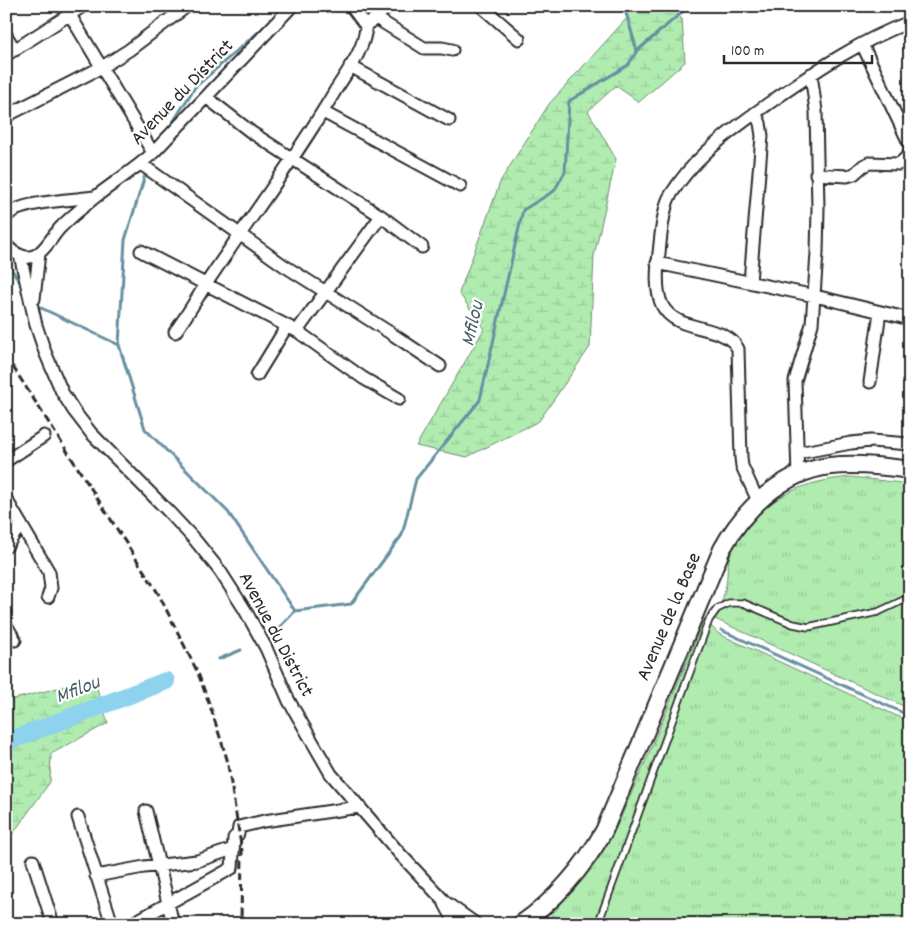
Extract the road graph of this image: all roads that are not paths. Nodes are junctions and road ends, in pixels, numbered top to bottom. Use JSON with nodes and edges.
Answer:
{"nodes":[{"id":1,"x":187,"y":6,"type":"edge"},
{"id":2,"x":292,"y":6,"type":"edge"},
{"id":3,"x":351,"y":6,"type":"edge"},
{"id":4,"x":388,"y":6,"type":"edge"},
{"id":5,"x":481,"y":6,"type":"edge"},
{"id":6,"x":75,"y":9,"type":"edge"},
{"id":7,"x":376,"y":18,"type":"junction"},
{"id":8,"x":910,"y":22,"type":"edge"},
{"id":9,"x":366,"y":26,"type":"junction"},
{"id":10,"x":6,"y":35,"type":"edge"},
{"id":11,"x":519,"y":39,"type":"dead end"},
{"id":12,"x":862,"y":44,"type":"junction"},
{"id":13,"x":452,"y":50,"type":"dead end"},
{"id":14,"x":10,"y":53,"type":"edge"},
{"id":15,"x":350,"y":66,"type":"junction"},
{"id":16,"x":102,"y":67,"type":"junction"},
{"id":17,"x":811,"y":74,"type":"junction"},
{"id":18,"x":206,"y":97,"type":"junction"},
{"id":19,"x":323,"y":112,"type":"junction"},
{"id":20,"x":755,"y":113,"type":"junction"},
{"id":21,"x":6,"y":116,"type":"edge"},
{"id":22,"x":449,"y":120,"type":"dead end"},
{"id":23,"x":910,"y":145,"type":"edge"},
{"id":24,"x":153,"y":153,"type":"junction"},
{"id":25,"x":910,"y":154,"type":"edge"},
{"id":26,"x":292,"y":159,"type":"junction"},
{"id":27,"x":141,"y":164,"type":"junction"},
{"id":28,"x":816,"y":174,"type":"junction"},
{"id":29,"x":460,"y":186,"type":"dead end"},
{"id":30,"x":95,"y":198,"type":"junction"},
{"id":31,"x":381,"y":216,"type":"junction"},
{"id":32,"x":6,"y":217,"type":"edge"},
{"id":33,"x":240,"y":235,"type":"junction"},
{"id":34,"x":6,"y":245,"type":"edge"},
{"id":35,"x":422,"y":247,"type":"dead end"},
{"id":36,"x":141,"y":251,"type":"dead end"},
{"id":37,"x":39,"y":253,"type":"junction"},
{"id":38,"x":20,"y":255,"type":"junction"},
{"id":39,"x":657,"y":263,"type":"junction"},
{"id":40,"x":750,"y":282,"type":"junction"},
{"id":41,"x":206,"y":284,"type":"junction"},
{"id":42,"x":325,"y":292,"type":"junction"},
{"id":43,"x":815,"y":296,"type":"junction"},
{"id":44,"x":33,"y":308,"type":"junction"},
{"id":45,"x":880,"y":312,"type":"junction"},
{"id":46,"x":910,"y":319,"type":"edge"},
{"id":47,"x":292,"y":328,"type":"junction"},
{"id":48,"x":175,"y":332,"type":"dead end"},
{"id":49,"x":440,"y":366,"type":"dead end"},
{"id":50,"x":257,"y":375,"type":"dead end"},
{"id":51,"x":870,"y":382,"type":"dead end"},
{"id":52,"x":398,"y":399,"type":"dead end"},
{"id":53,"x":44,"y":436,"type":"dead end"},
{"id":54,"x":910,"y":444,"type":"edge"},
{"id":55,"x":798,"y":453,"type":"junction"},
{"id":56,"x":6,"y":461,"type":"edge"},
{"id":57,"x":910,"y":470,"type":"edge"},
{"id":58,"x":798,"y":476,"type":"junction"},
{"id":59,"x":6,"y":499,"type":"edge"},
{"id":60,"x":758,"y":501,"type":"junction"},
{"id":61,"x":22,"y":524,"type":"junction"},
{"id":62,"x":6,"y":547,"type":"edge"},
{"id":63,"x":48,"y":597,"type":"dead end"},
{"id":64,"x":910,"y":597,"type":"edge"},
{"id":65,"x":6,"y":625,"type":"edge"},
{"id":66,"x":15,"y":640,"type":"dead end"},
{"id":67,"x":359,"y":808,"type":"junction"},
{"id":68,"x":146,"y":811,"type":"dead end"},
{"id":69,"x":78,"y":817,"type":"dead end"},
{"id":70,"x":233,"y":849,"type":"junction"},
{"id":71,"x":34,"y":861,"type":"dead end"},
{"id":72,"x":159,"y":866,"type":"junction"},
{"id":73,"x":96,"y":876,"type":"junction"},
{"id":74,"x":555,"y":897,"type":"junction"},
{"id":75,"x":445,"y":902,"type":"junction"},
{"id":76,"x":168,"y":904,"type":"junction"},
{"id":77,"x":53,"y":924,"type":"edge"},
{"id":78,"x":112,"y":924,"type":"edge"},
{"id":79,"x":131,"y":924,"type":"edge"},
{"id":80,"x":173,"y":924,"type":"edge"},
{"id":81,"x":456,"y":924,"type":"edge"},
{"id":82,"x":476,"y":924,"type":"edge"},
{"id":83,"x":521,"y":924,"type":"edge"},
{"id":84,"x":542,"y":924,"type":"edge"},
{"id":85,"x":598,"y":924,"type":"edge"}],
"edges":[{"from":1,"to":16,"type":"street"},
{"from":2,"to":18,"type":"street","name":"Avenue du District"},
{"from":3,"to":9,"type":"street"},
{"from":4,"to":7,"type":"street"},
{"from":5,"to":11,"type":"street"},
{"from":6,"to":14,"type":"street"},
{"from":6,"to":16,"type":"street"},
{"from":7,"to":9,"type":"street"},
{"from":7,"to":13,"type":"street"},
{"from":8,"to":12,"type":"street"},
{"from":9,"to":15,"type":"street"},
{"from":10,"to":14,"type":"street"},
{"from":12,"to":17,"type":"street"},
{"from":12,"to":23,"type":"street"},
{"from":15,"to":19,"type":"street"},
{"from":15,"to":22,"type":"street"},
{"from":16,"to":21,"type":"street"},
{"from":16,"to":24,"type":"street"},
{"from":17,"to":20,"type":"street"},
{"from":17,"to":28,"type":"street"},
{"from":18,"to":24,"type":"street","name":"Avenue du District"},
{"from":18,"to":26,"type":"street"},
{"from":19,"to":26,"type":"street"},
{"from":19,"to":29,"type":"street"},
{"from":20,"to":39,"type":"street"},
{"from":20,"to":40,"type":"street"},
{"from":24,"to":27,"type":"street","name":"Avenue du District"},
{"from":25,"to":28,"type":"street"},
{"from":26,"to":31,"type":"street"},
{"from":26,"to":33,"type":"street"},
{"from":27,"to":30,"type":"street","name":"Avenue du District"},
{"from":27,"to":33,"type":"street"},
{"from":28,"to":43,"type":"street"},
{"from":30,"to":32,"type":"street"},
{"from":30,"to":37,"type":"street","name":"Avenue du District"},
{"from":31,"to":35,"type":"street"},
{"from":31,"to":42,"type":"street"},
{"from":33,"to":41,"type":"street"},
{"from":33,"to":42,"type":"street"},
{"from":34,"to":38,"type":"street"},
{"from":36,"to":41,"type":"street"},
{"from":37,"to":38,"type":"street"},
{"from":37,"to":44,"type":"street","name":"Avenue du District"},
{"from":38,"to":44,"type":"street","name":"Avenue du District"},
{"from":39,"to":40,"type":"street"},
{"from":39,"to":60,"type":"street"},
{"from":40,"to":43,"type":"street"},
{"from":41,"to":47,"type":"street"},
{"from":41,"to":48,"type":"street"},
{"from":42,"to":47,"type":"street"},
{"from":42,"to":49,"type":"street"},
{"from":43,"to":45,"type":"street"},
{"from":43,"to":55,"type":"street"},
{"from":44,"to":67,"type":"street","name":"Avenue du District"},
{"from":45,"to":46,"type":"street"},
{"from":45,"to":51,"type":"street"},
{"from":47,"to":50,"type":"street"},
{"from":47,"to":52,"type":"street"},
{"from":53,"to":56,"type":"street"},
{"from":54,"to":55,"type":"street"},
{"from":55,"to":58,"type":"street"},
{"from":57,"to":58,"type":"main road","name":"Avenue de la Base"},
{"from":58,"to":60,"type":"main road","name":"Avenue de la Base"},
{"from":59,"to":61,"type":"street"},
{"from":60,"to":74,"type":"main road","name":"Avenue de la Base"},
{"from":61,"to":62,"type":"street"},
{"from":61,"to":63,"type":"street"},
{"from":64,"to":85,"type":"lane"},
{"from":65,"to":66,"type":"street"},
{"from":67,"to":70,"type":"street"},
{"from":67,"to":75,"type":"street","name":"Avenue du District"},
{"from":68,"to":72,"type":"street"},
{"from":69,"to":73,"type":"street"},
{"from":70,"to":72,"type":"street"},
{"from":70,"to":76,"type":"street"},
{"from":71,"to":77,"type":"street"},
{"from":72,"to":73,"type":"street"},
{"from":72,"to":76,"type":"street"},
{"from":73,"to":78,"type":"street"},
{"from":74,"to":83,"type":"main road","name":"Avenue de la Base"},
{"from":74,"to":84,"type":"main road","name":"Avenue de la Base"},
{"from":75,"to":81,"type":"street","name":"Avenue du District"},
{"from":75,"to":82,"type":"street","name":"Avenue du District"},
{"from":76,"to":79,"type":"street"},
{"from":76,"to":80,"type":"street"}]}
